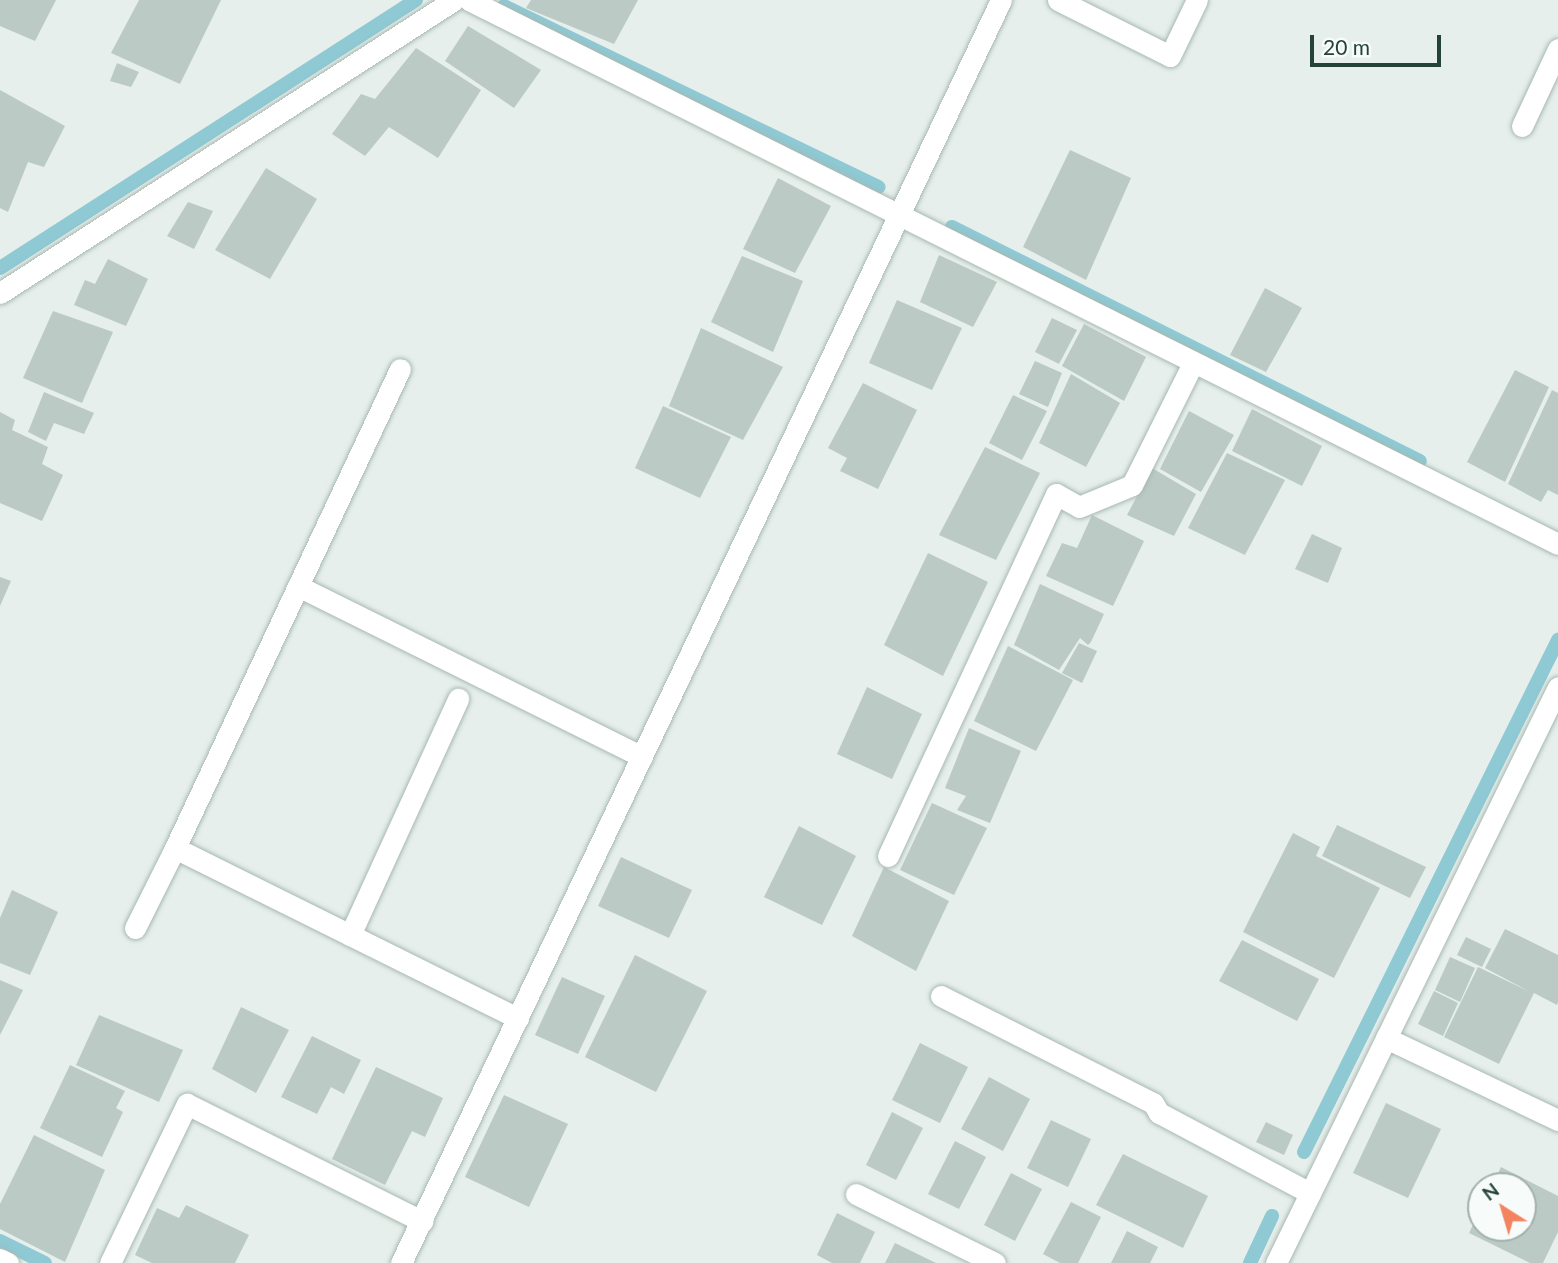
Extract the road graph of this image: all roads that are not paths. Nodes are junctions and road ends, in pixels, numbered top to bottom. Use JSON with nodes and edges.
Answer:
{"nodes":[{"id":1,"x":454,"y":0,"type":"edge"},
{"id":2,"x":469,"y":0,"type":"edge"},
{"id":3,"x":1001,"y":0,"type":"edge"},
{"id":4,"x":1058,"y":0,"type":"edge"},
{"id":5,"x":1197,"y":0,"type":"edge"},
{"id":6,"x":1558,"y":49,"type":"edge"},
{"id":7,"x":1522,"y":126,"type":"dead end"},
{"id":8,"x":898,"y":217,"type":"junction"},
{"id":9,"x":0,"y":293,"type":"edge"},
{"id":10,"x":1193,"y":363,"type":"junction"},
{"id":11,"x":400,"y":369,"type":"dead end"},
{"id":12,"x":1558,"y":544,"type":"edge"},
{"id":13,"x":298,"y":586,"type":"junction"},
{"id":14,"x":1558,"y":687,"type":"edge"},
{"id":15,"x":458,"y":699,"type":"dead end"},
{"id":16,"x":642,"y":757,"type":"junction"},
{"id":17,"x":176,"y":848,"type":"junction"},
{"id":18,"x":888,"y":856,"type":"dead end"},
{"id":19,"x":135,"y":928,"type":"dead end"},
{"id":20,"x":350,"y":935,"type":"junction"},
{"id":21,"x":941,"y":996,"type":"dead end"},
{"id":22,"x":518,"y":1018,"type":"junction"},
{"id":23,"x":1386,"y":1038,"type":"junction"},
{"id":24,"x":1558,"y":1120,"type":"edge"},
{"id":25,"x":1310,"y":1193,"type":"junction"},
{"id":26,"x":856,"y":1194,"type":"dead end"},
{"id":27,"x":422,"y":1221,"type":"junction"},
{"id":28,"x":0,"y":1259,"type":"edge"},
{"id":29,"x":8,"y":1263,"type":"edge"},
{"id":30,"x":110,"y":1263,"type":"edge"},
{"id":31,"x":401,"y":1263,"type":"edge"},
{"id":32,"x":995,"y":1263,"type":"edge"},
{"id":33,"x":1276,"y":1263,"type":"edge"}],
"edges":[{"from":1,"to":9,"type":"street"},
{"from":2,"to":8,"type":"street"},
{"from":3,"to":8,"type":"street"},
{"from":4,"to":5,"type":"street"},
{"from":6,"to":7,"type":"street"},
{"from":8,"to":10,"type":"street"},
{"from":8,"to":16,"type":"street"},
{"from":10,"to":12,"type":"street"},
{"from":10,"to":18,"type":"street"},
{"from":11,"to":13,"type":"street"},
{"from":13,"to":16,"type":"street"},
{"from":13,"to":17,"type":"street"},
{"from":14,"to":23,"type":"street"},
{"from":15,"to":20,"type":"street"},
{"from":16,"to":22,"type":"street"},
{"from":17,"to":19,"type":"street"},
{"from":17,"to":20,"type":"street"},
{"from":20,"to":22,"type":"street"},
{"from":21,"to":25,"type":"street"},
{"from":22,"to":27,"type":"street"},
{"from":23,"to":24,"type":"street"},
{"from":23,"to":25,"type":"street"},
{"from":25,"to":33,"type":"street"},
{"from":26,"to":32,"type":"street"},
{"from":27,"to":30,"type":"street"},
{"from":27,"to":31,"type":"street"},
{"from":28,"to":29,"type":"street"}]}
